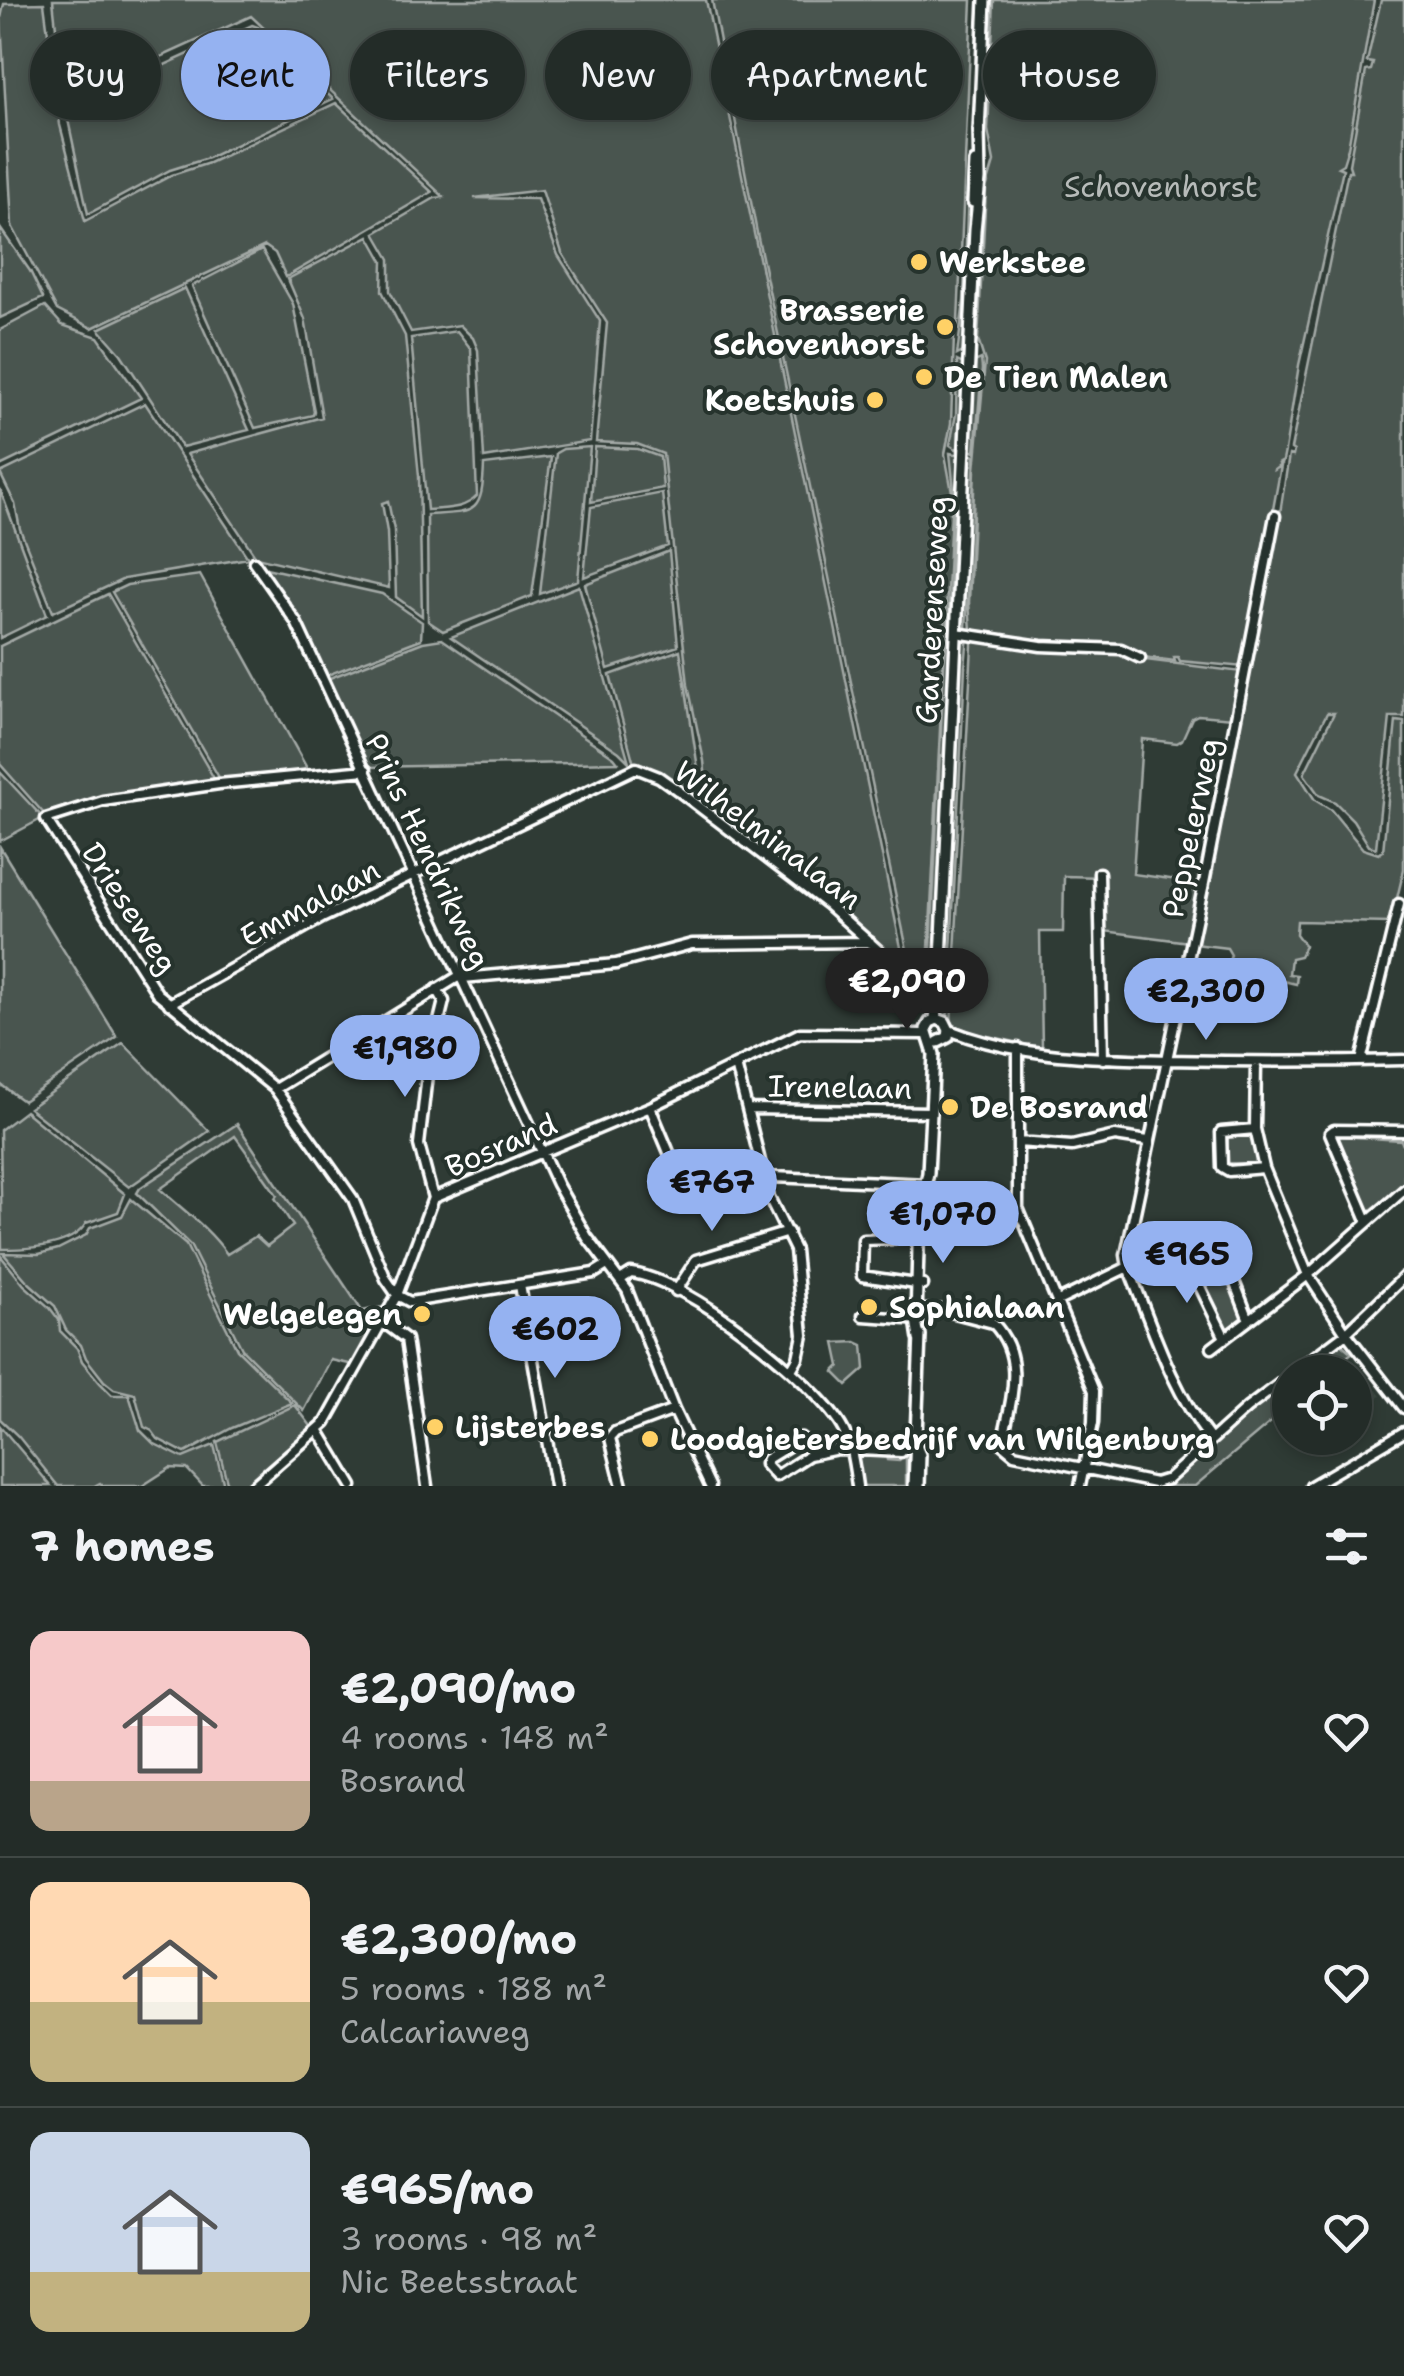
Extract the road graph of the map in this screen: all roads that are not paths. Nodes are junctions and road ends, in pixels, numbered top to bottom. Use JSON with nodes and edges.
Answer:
{"nodes":[{"id":1,"x":985,"y":0,"type":"edge"},
{"id":2,"x":1276,"y":516,"type":"dead end"},
{"id":3,"x":254,"y":562,"type":"dead end"},
{"id":4,"x":956,"y":633,"type":"junction"},
{"id":5,"x":1140,"y":658,"type":"dead end"},
{"id":6,"x":636,"y":768,"type":"joint"},
{"id":7,"x":366,"y":770,"type":"junction"},
{"id":8,"x":1099,"y":873,"type":"dead end"},
{"id":9,"x":415,"y":874,"type":"junction"},
{"id":10,"x":1399,"y":904,"type":"dead end"},
{"id":11,"x":870,"y":942,"type":"junction"},
{"id":12,"x":462,"y":976,"type":"junction"},
{"id":13,"x":910,"y":986,"type":"dead end"},
{"id":14,"x":437,"y":990,"type":"junction"},
{"id":15,"x":169,"y":1004,"type":"junction"},
{"id":16,"x":938,"y":1019,"type":"junction"},
{"id":17,"x":937,"y":1036,"type":"junction"},
{"id":18,"x":1018,"y":1048,"type":"junction"},
{"id":19,"x":1103,"y":1058,"type":"junction"},
{"id":20,"x":1165,"y":1060,"type":"junction"},
{"id":21,"x":1404,"y":1060,"type":"edge"},
{"id":22,"x":1361,"y":1061,"type":"junction"},
{"id":23,"x":1256,"y":1063,"type":"junction"},
{"id":24,"x":736,"y":1065,"type":"junction"},
{"id":25,"x":275,"y":1089,"type":"junction"},
{"id":26,"x":650,"y":1106,"type":"junction"},
{"id":27,"x":748,"y":1109,"type":"junction"},
{"id":28,"x":931,"y":1112,"type":"junction"},
{"id":29,"x":1255,"y":1129,"type":"junction"},
{"id":30,"x":1404,"y":1132,"type":"edge"},
{"id":31,"x":1148,"y":1141,"type":"junction"},
{"id":32,"x":1018,"y":1142,"type":"junction"},
{"id":33,"x":542,"y":1152,"type":"junction"},
{"id":34,"x":1264,"y":1168,"type":"junction"},
{"id":35,"x":764,"y":1176,"type":"junction"},
{"id":36,"x":926,"y":1188,"type":"junction"},
{"id":37,"x":1404,"y":1190,"type":"edge"},
{"id":38,"x":432,"y":1198,"type":"junction"},
{"id":39,"x":1367,"y":1220,"type":"junction"},
{"id":40,"x":788,"y":1232,"type":"junction"},
{"id":41,"x":922,"y":1238,"type":"junction"},
{"id":42,"x":1229,"y":1240,"type":"dead end"},
{"id":43,"x":1216,"y":1245,"type":"junction"},
{"id":44,"x":1184,"y":1254,"type":"junction"},
{"id":45,"x":607,"y":1264,"type":"junction"},
{"id":46,"x":1128,"y":1267,"type":"junction"},
{"id":47,"x":1308,"y":1275,"type":"junction"},
{"id":48,"x":1404,"y":1277,"type":"edge"},
{"id":49,"x":620,"y":1280,"type":"junction"},
{"id":50,"x":920,"y":1284,"type":"junction"},
{"id":51,"x":520,"y":1285,"type":"junction"},
{"id":52,"x":676,"y":1291,"type":"junction"},
{"id":53,"x":397,"y":1295,"type":"junction"},
{"id":54,"x":1058,"y":1301,"type":"junction"},
{"id":55,"x":919,"y":1315,"type":"junction"},
{"id":56,"x":862,"y":1316,"type":"dead end"},
{"id":57,"x":1249,"y":1320,"type":"junction"},
{"id":58,"x":383,"y":1322,"type":"junction"},
{"id":59,"x":1346,"y":1334,"type":"junction"},
{"id":60,"x":1225,"y":1338,"type":"junction"},
{"id":61,"x":1212,"y":1348,"type":"dead end"},
{"id":62,"x":1318,"y":1355,"type":"edge"},
{"id":63,"x":791,"y":1370,"type":"junction"},
{"id":64,"x":1272,"y":1390,"type":"edge"},
{"id":65,"x":1404,"y":1408,"type":"edge"},
{"id":66,"x":674,"y":1410,"type":"junction"},
{"id":67,"x":319,"y":1431,"type":"junction"},
{"id":68,"x":1404,"y":1432,"type":"edge"},
{"id":69,"x":1211,"y":1440,"type":"junction"},
{"id":70,"x":850,"y":1448,"type":"junction"},
{"id":71,"x":901,"y":1452,"type":"dead end"},
{"id":72,"x":809,"y":1455,"type":"junction"},
{"id":73,"x":1084,"y":1468,"type":"junction"},
{"id":74,"x":253,"y":1486,"type":"edge"},
{"id":75,"x":352,"y":1486,"type":"edge"},
{"id":76,"x":427,"y":1486,"type":"edge"},
{"id":77,"x":555,"y":1486,"type":"edge"},
{"id":78,"x":622,"y":1486,"type":"edge"},
{"id":79,"x":710,"y":1486,"type":"edge"},
{"id":80,"x":857,"y":1486,"type":"edge"},
{"id":81,"x":916,"y":1486,"type":"edge"},
{"id":82,"x":1080,"y":1486,"type":"edge"},
{"id":83,"x":1310,"y":1486,"type":"edge"}],
"edges":[{"from":1,"to":4,"type":"main road","name":"Garderenseweg"},
{"from":2,"to":20,"type":"street","name":"Peppelerweg"},
{"from":3,"to":7,"type":"street","name":"Prins Hendrikweg"},
{"from":4,"to":5,"type":"street"},
{"from":4,"to":16,"type":"main road","name":"Garderenseweg"},
{"from":6,"to":9,"type":"street","name":"Emmalaan"},
{"from":6,"to":11,"type":"street","name":"Wilhelminalaan"},
{"from":7,"to":9,"type":"street","name":"Prins Hendrikweg"},
{"from":7,"to":15,"type":"street","name":"Drieseweg"},
{"from":8,"to":19,"type":"street"},
{"from":9,"to":12,"type":"street","name":"Prins Hendrikweg"},
{"from":9,"to":15,"type":"street","name":"Emmalaan"},
{"from":10,"to":22,"type":"street"},
{"from":11,"to":12,"type":"street"},
{"from":11,"to":13,"type":"street","name":"Wilhelminalaan"},
{"from":12,"to":14,"type":"street"},
{"from":12,"to":33,"type":"street","name":"Prins Hendrikweg"},
{"from":14,"to":25,"type":"street"},
{"from":14,"to":38,"type":"street"},
{"from":15,"to":25,"type":"street","name":"Drieseweg"},
{"from":16,"to":17,"type":"main road"},
{"from":16,"to":17,"type":"main road"},
{"from":17,"to":18,"type":"street","name":"Bosrand"},
{"from":17,"to":24,"type":"street","name":"Bosrand"},
{"from":17,"to":28,"type":"main road"},
{"from":18,"to":19,"type":"street","name":"Bosrand"},
{"from":18,"to":32,"type":"street"},
{"from":19,"to":20,"type":"street","name":"Bosrand"},
{"from":20,"to":23,"type":"street","name":"Bosrand"},
{"from":20,"to":31,"type":"street","name":"Peppelerweg"},
{"from":21,"to":22,"type":"street","name":"Bosrand"},
{"from":22,"to":23,"type":"street","name":"Bosrand"},
{"from":23,"to":29,"type":"street"},
{"from":24,"to":26,"type":"street","name":"Bosrand"},
{"from":24,"to":27,"type":"street"},
{"from":25,"to":53,"type":"street","name":"Drieseweg"},
{"from":26,"to":33,"type":"street","name":"Bosrand"},
{"from":26,"to":35,"type":"street"},
{"from":27,"to":28,"type":"street","name":"Irenelaan"},
{"from":27,"to":35,"type":"street"},
{"from":28,"to":36,"type":"main road"},
{"from":29,"to":34,"type":"street"},
{"from":29,"to":34,"type":"street"},
{"from":30,"to":39,"type":"street"},
{"from":31,"to":32,"type":"street"},
{"from":31,"to":46,"type":"street","name":"Peppelerweg"},
{"from":32,"to":54,"type":"street"},
{"from":33,"to":38,"type":"street","name":"Bosrand"},
{"from":33,"to":45,"type":"street","name":"Prins Hendrikweg"},
{"from":34,"to":47,"type":"street"},
{"from":35,"to":36,"type":"street"},
{"from":35,"to":40,"type":"street"},
{"from":36,"to":41,"type":"main road"},
{"from":37,"to":39,"type":"street"},
{"from":38,"to":53,"type":"street","name":"Bosrand"},
{"from":39,"to":47,"type":"street"},
{"from":40,"to":52,"type":"street"},
{"from":40,"to":63,"type":"street"},
{"from":41,"to":50,"type":"main road"},
{"from":41,"to":50,"type":"street"},
{"from":42,"to":43,"type":"street"},
{"from":43,"to":44,"type":"street"},
{"from":43,"to":57,"type":"street"},
{"from":44,"to":46,"type":"street"},
{"from":44,"to":60,"type":"street"},
{"from":45,"to":49,"type":"street","name":"Prins Hendrikweg"},
{"from":45,"to":51,"type":"street"},
{"from":46,"to":54,"type":"street"},
{"from":46,"to":69,"type":"street"},
{"from":47,"to":57,"type":"street"},
{"from":47,"to":59,"type":"street"},
{"from":48,"to":59,"type":"street"},
{"from":49,"to":52,"type":"street"},
{"from":49,"to":66,"type":"street","name":"Prins Hendrikweg"},
{"from":50,"to":55,"type":"main road"},
{"from":51,"to":53,"type":"street"},
{"from":51,"to":77,"type":"street"},
{"from":52,"to":63,"type":"street"},
{"from":53,"to":58,"type":"street","name":"Bosrand"},
{"from":54,"to":73,"type":"street"},
{"from":55,"to":56,"type":"street"},
{"from":55,"to":73,"type":"street"},
{"from":55,"to":81,"type":"main road"},
{"from":57,"to":60,"type":"street"},
{"from":58,"to":67,"type":"street","name":"Bosrand"},
{"from":58,"to":76,"type":"street"},
{"from":59,"to":62,"type":"street"},
{"from":59,"to":65,"type":"street"},
{"from":60,"to":61,"type":"street"},
{"from":63,"to":70,"type":"street"},
{"from":64,"to":69,"type":"street"},
{"from":66,"to":78,"type":"street"},
{"from":66,"to":79,"type":"street","name":"Prins Hendrikweg"},
{"from":67,"to":74,"type":"street","name":"Bosrand"},
{"from":67,"to":75,"type":"street"},
{"from":68,"to":83,"type":"street"},
{"from":69,"to":73,"type":"street"},
{"from":70,"to":71,"type":"street"},
{"from":70,"to":72,"type":"street"},
{"from":70,"to":80,"type":"street"},
{"from":72,"to":72,"type":"street"},
{"from":73,"to":82,"type":"street"}]}
